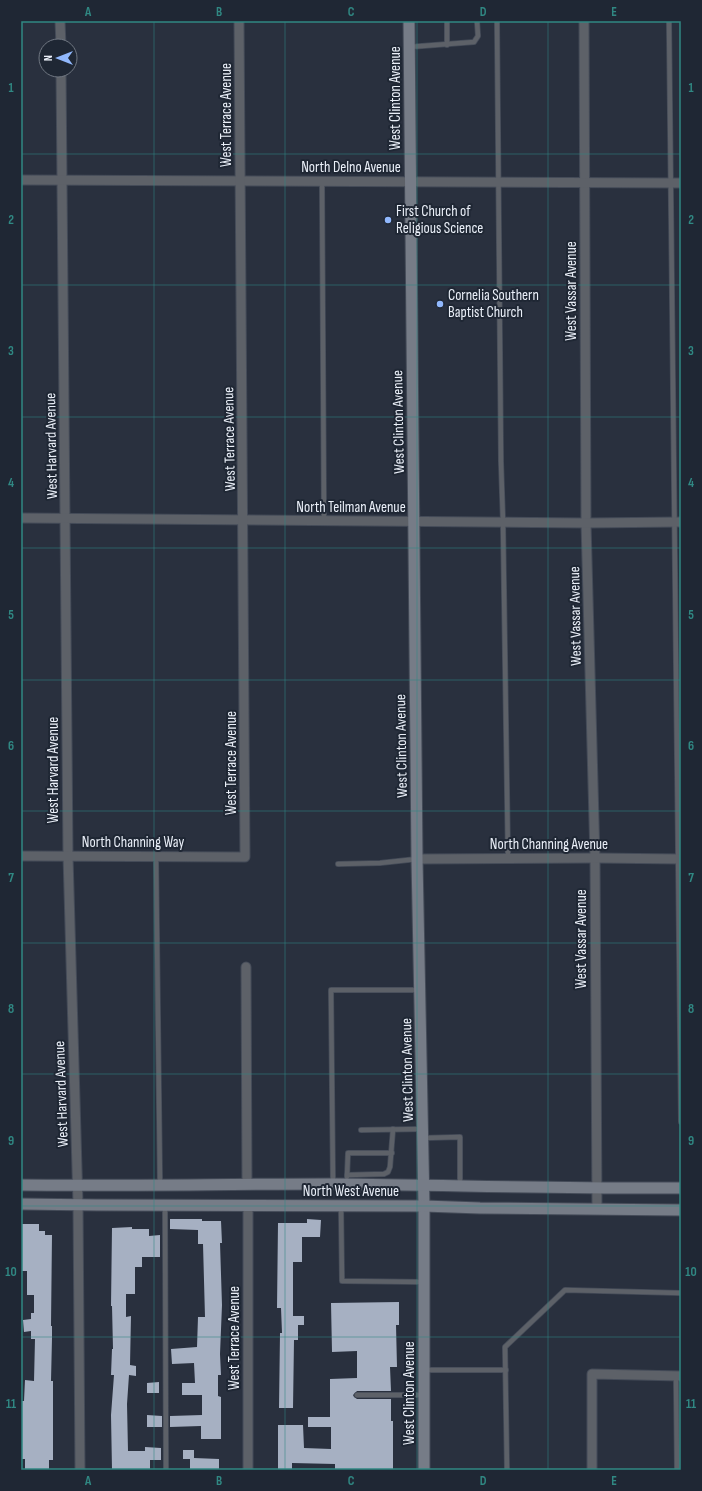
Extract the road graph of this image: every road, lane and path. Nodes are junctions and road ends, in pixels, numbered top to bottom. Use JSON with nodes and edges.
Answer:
{"nodes":[{"id":1,"x":60,"y":21,"type":"edge"},
{"id":2,"x":239,"y":21,"type":"edge"},
{"id":3,"x":409,"y":21,"type":"edge"},
{"id":4,"x":447,"y":21,"type":"edge"},
{"id":5,"x":477,"y":21,"type":"edge"},
{"id":6,"x":497,"y":21,"type":"edge"},
{"id":7,"x":584,"y":21,"type":"edge"},
{"id":8,"x":669,"y":21,"type":"edge"},
{"id":9,"x":61,"y":38,"type":"edge"},
{"id":10,"x":447,"y":45,"type":"junction"},
{"id":11,"x":409,"y":48,"type":"junction"},
{"id":12,"x":61,"y":78,"type":"edge"},
{"id":13,"x":21,"y":180,"type":"edge"},
{"id":14,"x":62,"y":180,"type":"junction"},
{"id":15,"x":322,"y":180,"type":"junction"},
{"id":16,"x":240,"y":181,"type":"junction"},
{"id":17,"x":410,"y":181,"type":"junction"},
{"id":18,"x":498,"y":182,"type":"junction"},
{"id":19,"x":585,"y":183,"type":"junction"},
{"id":20,"x":670,"y":183,"type":"junction"},
{"id":21,"x":681,"y":183,"type":"edge"},
{"id":22,"x":21,"y":518,"type":"edge"},
{"id":23,"x":65,"y":519,"type":"junction"},
{"id":24,"x":244,"y":520,"type":"junction"},
{"id":25,"x":324,"y":520,"type":"junction"},
{"id":26,"x":414,"y":521,"type":"junction"},
{"id":27,"x":504,"y":522,"type":"junction"},
{"id":28,"x":677,"y":522,"type":"edge"},
{"id":29,"x":586,"y":523,"type":"junction"},
{"id":30,"x":21,"y":856,"type":"edge"},
{"id":31,"x":68,"y":856,"type":"junction"},
{"id":32,"x":156,"y":856,"type":"junction"},
{"id":33,"x":245,"y":857,"type":"joint"},
{"id":34,"x":508,"y":858,"type":"junction"},
{"id":35,"x":595,"y":858,"type":"junction"},
{"id":36,"x":417,"y":859,"type":"junction"},
{"id":37,"x":679,"y":859,"type":"edge"},
{"id":38,"x":338,"y":864,"type":"dead end"},
{"id":39,"x":246,"y":967,"type":"dead end"},
{"id":40,"x":420,"y":990,"type":"junction"},
{"id":41,"x":681,"y":1122,"type":"edge"},
{"id":42,"x":393,"y":1129,"type":"junction"},
{"id":43,"x":361,"y":1130,"type":"dead end"},
{"id":44,"x":423,"y":1134,"type":"junction"},
{"id":45,"x":392,"y":1153,"type":"junction"},
{"id":46,"x":347,"y":1180,"type":"junction"},
{"id":47,"x":160,"y":1184,"type":"junction"},
{"id":48,"x":247,"y":1184,"type":"junction"},
{"id":49,"x":333,"y":1184,"type":"junction"},
{"id":50,"x":21,"y":1185,"type":"edge"},
{"id":51,"x":424,"y":1185,"type":"junction"},
{"id":52,"x":77,"y":1186,"type":"junction"},
{"id":53,"x":460,"y":1186,"type":"junction"},
{"id":54,"x":681,"y":1188,"type":"edge"},
{"id":55,"x":597,"y":1189,"type":"junction"},
{"id":56,"x":21,"y":1204,"type":"edge"},
{"id":57,"x":78,"y":1204,"type":"junction"},
{"id":58,"x":166,"y":1205,"type":"junction"},
{"id":59,"x":248,"y":1205,"type":"junction"},
{"id":60,"x":341,"y":1206,"type":"junction"},
{"id":61,"x":424,"y":1206,"type":"junction"},
{"id":62,"x":597,"y":1209,"type":"junction"},
{"id":63,"x":681,"y":1210,"type":"edge"},
{"id":64,"x":424,"y":1282,"type":"junction"},
{"id":65,"x":681,"y":1293,"type":"edge"},
{"id":66,"x":424,"y":1370,"type":"junction"},
{"id":67,"x":506,"y":1370,"type":"junction"},
{"id":68,"x":679,"y":1376,"type":"edge"},
{"id":69,"x":357,"y":1395,"type":"dead end"},
{"id":70,"x":424,"y":1395,"type":"junction"},
{"id":71,"x":80,"y":1470,"type":"edge"},
{"id":72,"x":166,"y":1470,"type":"edge"},
{"id":73,"x":248,"y":1470,"type":"edge"},
{"id":74,"x":424,"y":1470,"type":"edge"},
{"id":75,"x":507,"y":1470,"type":"edge"},
{"id":76,"x":592,"y":1470,"type":"edge"},
{"id":77,"x":677,"y":1470,"type":"edge"}],
"edges":[{"from":1,"to":9,"type":"street"},
{"from":2,"to":16,"type":"street","name":"West Terrace Avenue"},
{"from":3,"to":11,"type":"main road","name":"West Clinton Avenue"},
{"from":4,"to":10,"type":"lane"},
{"from":5,"to":10,"type":"lane"},
{"from":6,"to":18,"type":"lane"},
{"from":7,"to":19,"type":"street","name":"West Vassar Avenue"},
{"from":8,"to":20,"type":"lane"},
{"from":10,"to":11,"type":"lane"},
{"from":11,"to":17,"type":"main road","name":"West Clinton Avenue"},
{"from":12,"to":14,"type":"street","name":"West Harvard Avenue"},
{"from":13,"to":14,"type":"street","name":"North Delno Avenue"},
{"from":14,"to":16,"type":"street","name":"North Delno Avenue"},
{"from":14,"to":23,"type":"street","name":"West Harvard Avenue"},
{"from":15,"to":16,"type":"street","name":"North Delno Avenue"},
{"from":15,"to":17,"type":"street","name":"North Delno Avenue"},
{"from":15,"to":25,"type":"lane"},
{"from":16,"to":24,"type":"street","name":"West Terrace Avenue"},
{"from":17,"to":18,"type":"street","name":"North Delno Avenue"},
{"from":17,"to":26,"type":"main road","name":"West Clinton Avenue"},
{"from":18,"to":19,"type":"street","name":"North Delno Avenue"},
{"from":18,"to":27,"type":"lane"},
{"from":19,"to":20,"type":"street","name":"North Delno Avenue"},
{"from":19,"to":29,"type":"street","name":"West Vassar Avenue"},
{"from":20,"to":21,"type":"street","name":"North Delno Avenue"},
{"from":20,"to":28,"type":"lane"},
{"from":22,"to":23,"type":"street","name":"North Teilman Avenue"},
{"from":23,"to":24,"type":"street","name":"North Teilman Avenue"},
{"from":23,"to":31,"type":"street","name":"West Harvard Avenue"},
{"from":24,"to":25,"type":"street","name":"North Teilman Avenue"},
{"from":24,"to":33,"type":"street","name":"West Terrace Avenue"},
{"from":25,"to":26,"type":"street","name":"North Teilman Avenue"},
{"from":26,"to":27,"type":"street","name":"North Teilman Avenue"},
{"from":26,"to":36,"type":"main road","name":"West Clinton Avenue"},
{"from":27,"to":29,"type":"street","name":"North Teilman Avenue"},
{"from":27,"to":34,"type":"lane"},
{"from":28,"to":29,"type":"street","name":"North Teilman Avenue"},
{"from":28,"to":37,"type":"lane"},
{"from":29,"to":35,"type":"street","name":"West Vassar Avenue"},
{"from":30,"to":31,"type":"street","name":"North Channing Way"},
{"from":31,"to":32,"type":"street","name":"North Channing Way"},
{"from":31,"to":52,"type":"street","name":"West Harvard Avenue"},
{"from":32,"to":33,"type":"street","name":"North Channing Way"},
{"from":32,"to":47,"type":"lane"},
{"from":34,"to":35,"type":"street","name":"North Channing Avenue"},
{"from":34,"to":36,"type":"street","name":"North Channing Avenue"},
{"from":35,"to":37,"type":"street","name":"North Channing Avenue"},
{"from":35,"to":55,"type":"street","name":"West Vassar Avenue"},
{"from":36,"to":38,"type":"lane"},
{"from":36,"to":40,"type":"main road","name":"West Clinton Avenue"},
{"from":37,"to":41,"type":"lane"},
{"from":39,"to":48,"type":"street"},
{"from":40,"to":44,"type":"main road","name":"West Clinton Avenue"},
{"from":40,"to":49,"type":"lane"},
{"from":42,"to":43,"type":"lane"},
{"from":42,"to":44,"type":"lane"},
{"from":42,"to":45,"type":"lane"},
{"from":44,"to":51,"type":"main road","name":"West Clinton Avenue"},
{"from":44,"to":53,"type":"lane"},
{"from":45,"to":46,"type":"lane"},
{"from":45,"to":46,"type":"lane"},
{"from":46,"to":49,"type":"main road","name":"North West Avenue"},
{"from":46,"to":51,"type":"main road","name":"North West Avenue"},
{"from":47,"to":48,"type":"main road","name":"North West Avenue"},
{"from":47,"to":52,"type":"main road","name":"North West Avenue"},
{"from":48,"to":49,"type":"main road","name":"North West Avenue"},
{"from":50,"to":52,"type":"main road","name":"North West Avenue"},
{"from":51,"to":53,"type":"main road","name":"North West Avenue"},
{"from":51,"to":61,"type":"main road","name":"West Clinton Avenue"},
{"from":52,"to":57,"type":"street","name":"West Harvard Avenue"},
{"from":53,"to":55,"type":"main road","name":"North West Avenue"},
{"from":54,"to":55,"type":"main road","name":"North West Avenue"},
{"from":55,"to":62,"type":"street","name":"West Vassar Avenue"},
{"from":56,"to":57,"type":"main road","name":"North West Avenue"},
{"from":57,"to":58,"type":"main road","name":"North West Avenue"},
{"from":57,"to":71,"type":"street","name":"West Harvard Avenue"},
{"from":58,"to":59,"type":"main road","name":"North West Avenue"},
{"from":58,"to":72,"type":"lane"},
{"from":59,"to":60,"type":"main road","name":"North West Avenue"},
{"from":59,"to":73,"type":"street","name":"West Terrace Avenue"},
{"from":60,"to":61,"type":"main road","name":"North West Avenue"},
{"from":60,"to":64,"type":"lane"},
{"from":61,"to":62,"type":"main road","name":"North West Avenue"},
{"from":61,"to":64,"type":"main road","name":"West Clinton Avenue"},
{"from":62,"to":63,"type":"main road","name":"North West Avenue"},
{"from":64,"to":66,"type":"main road","name":"West Clinton Avenue"},
{"from":65,"to":67,"type":"lane"},
{"from":66,"to":67,"type":"lane"},
{"from":66,"to":70,"type":"main road","name":"West Clinton Avenue"},
{"from":67,"to":75,"type":"lane"},
{"from":68,"to":76,"type":"street"},
{"from":68,"to":77,"type":"lane"},
{"from":69,"to":70,"type":"lane"},
{"from":70,"to":74,"type":"main road","name":"West Clinton Avenue"}]}
